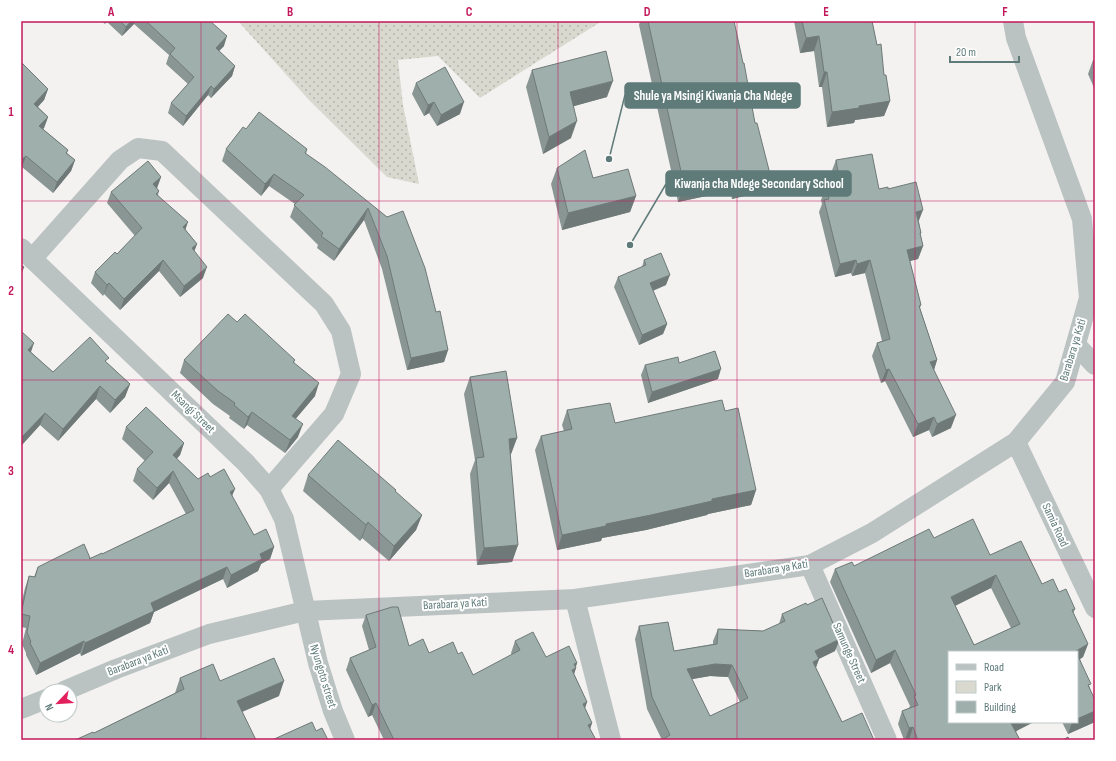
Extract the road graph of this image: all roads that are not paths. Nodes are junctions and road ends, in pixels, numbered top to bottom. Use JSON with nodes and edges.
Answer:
{"nodes":[{"id":1,"x":1013,"y":21,"type":"edge"},
{"id":2,"x":27,"y":254,"type":"edge"},
{"id":3,"x":1076,"y":345,"type":"junction"},
{"id":4,"x":1095,"y":365,"type":"edge"},
{"id":5,"x":1016,"y":442,"type":"junction"},
{"id":6,"x":269,"y":489,"type":"junction"},
{"id":7,"x":810,"y":565,"type":"junction"},
{"id":8,"x":575,"y":599,"type":"junction"},
{"id":9,"x":1095,"y":608,"type":"edge"},
{"id":10,"x":305,"y":611,"type":"junction"},
{"id":11,"x":78,"y":685,"type":"edge"},
{"id":12,"x":38,"y":702,"type":"edge"},
{"id":13,"x":21,"y":709,"type":"edge"},
{"id":14,"x":346,"y":740,"type":"edge"},
{"id":15,"x":611,"y":740,"type":"edge"},
{"id":16,"x":887,"y":740,"type":"edge"}],
"edges":[{"from":1,"to":3,"type":"street","name":"Barabara ya Kati"},
{"from":2,"to":6,"type":"street","name":"Msangi Street"},
{"from":2,"to":6,"type":"street"},
{"from":3,"to":4,"type":"street"},
{"from":3,"to":5,"type":"street","name":"Barabara ya Kati"},
{"from":5,"to":7,"type":"street","name":"Barabara ya Kati"},
{"from":5,"to":9,"type":"street","name":"Samia Road"},
{"from":6,"to":10,"type":"street","name":"Msangi Street"},
{"from":7,"to":8,"type":"street","name":"Barabara ya Kati"},
{"from":7,"to":16,"type":"street","name":"Samunge Street"},
{"from":8,"to":10,"type":"street","name":"Barabara ya Kati"},
{"from":8,"to":15,"type":"street"},
{"from":10,"to":11,"type":"street","name":"Barabara ya Kati"},
{"from":10,"to":14,"type":"street","name":"Nyungoto street"},
{"from":12,"to":13,"type":"street"}]}
